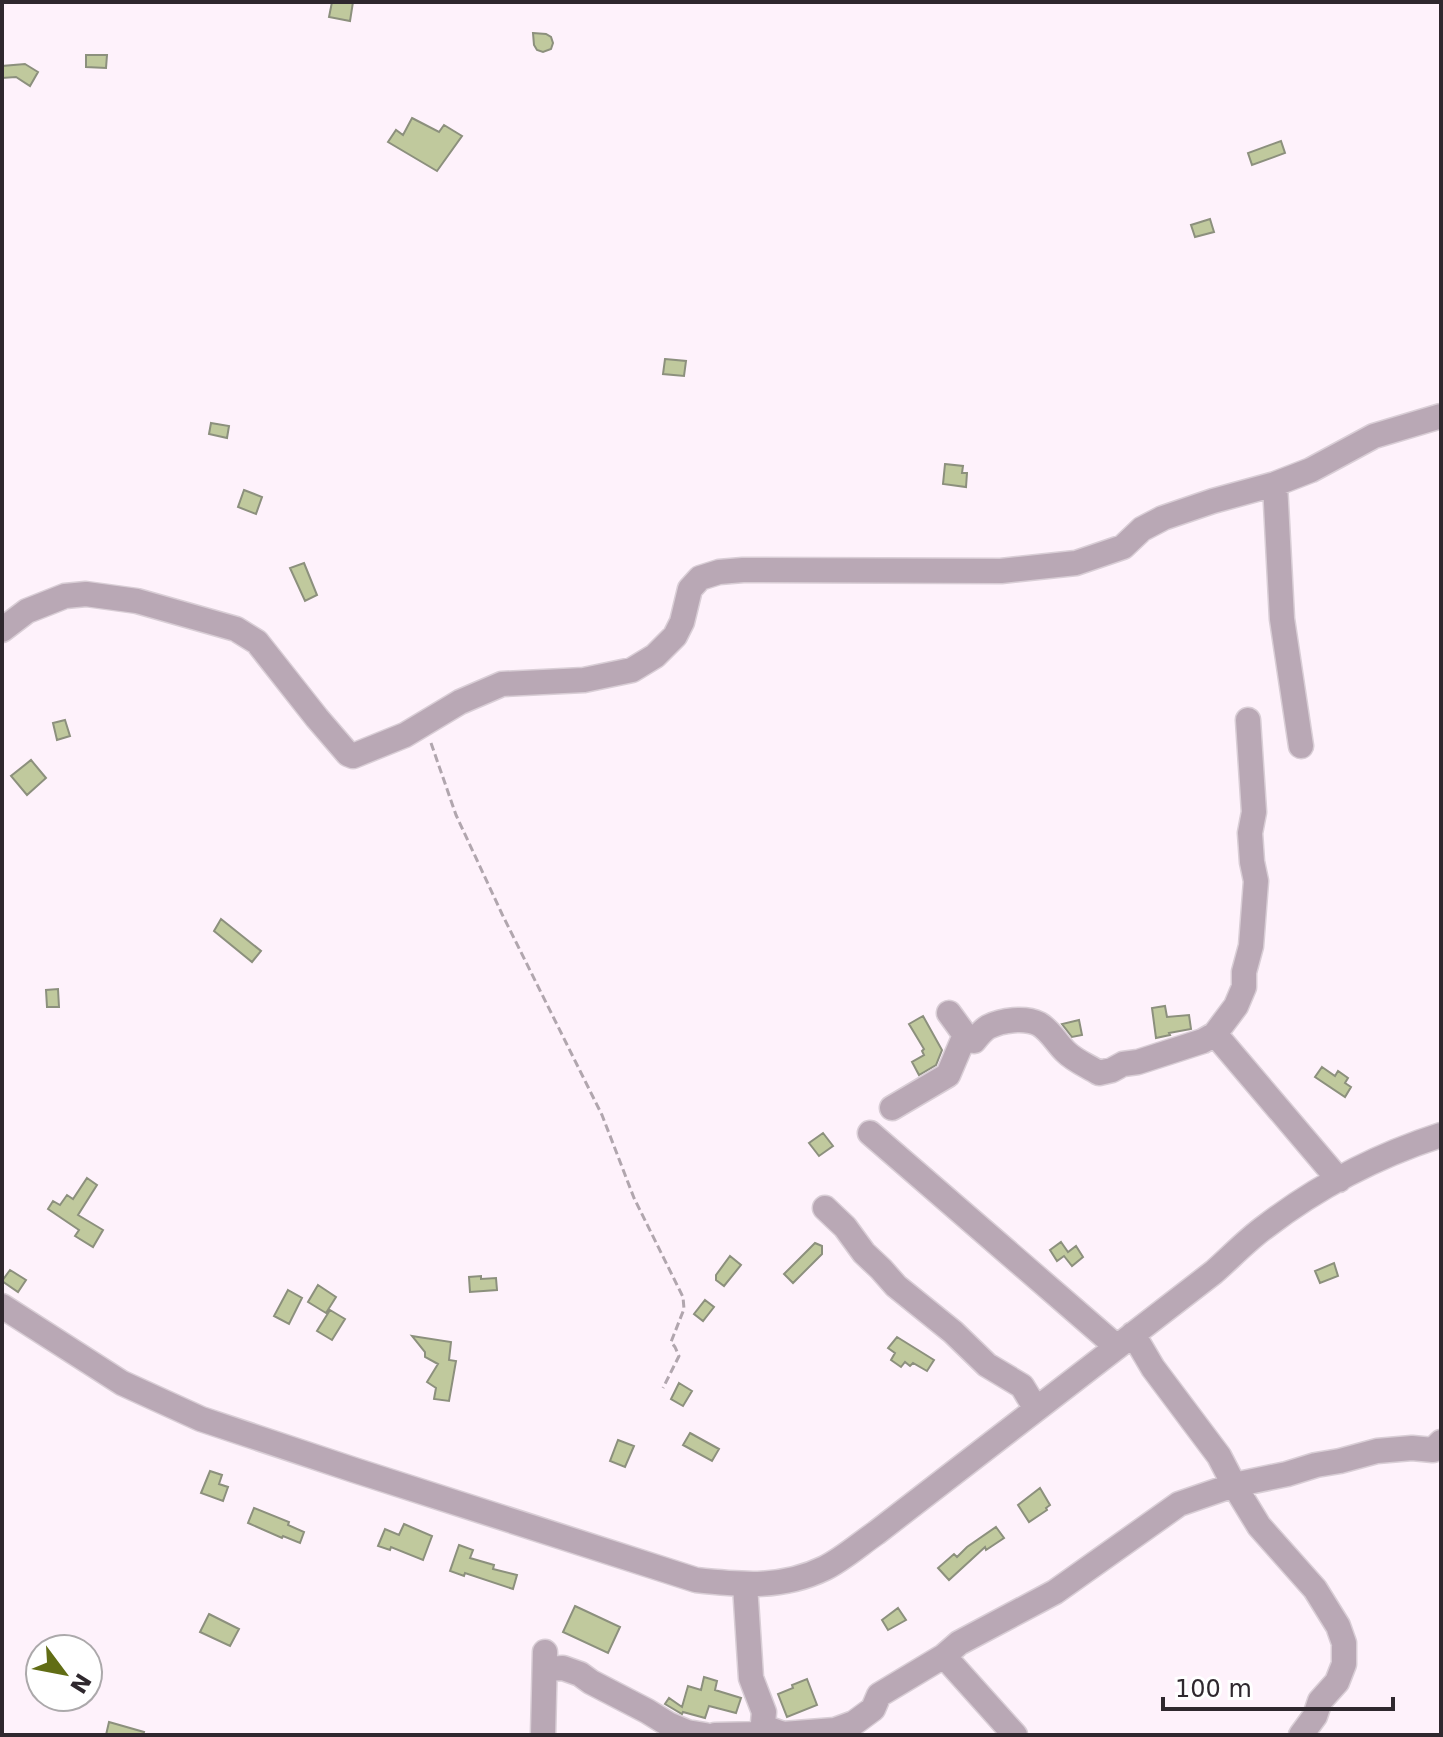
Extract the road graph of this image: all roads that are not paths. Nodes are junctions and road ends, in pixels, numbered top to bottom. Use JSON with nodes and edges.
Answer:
{"nodes":[{"id":1,"x":1441,"y":416,"type":"edge"},
{"id":2,"x":1275,"y":484,"type":"junction"},
{"id":3,"x":2,"y":630,"type":"edge"},
{"id":4,"x":1248,"y":720,"type":"dead end"},
{"id":5,"x":1301,"y":746,"type":"dead end"},
{"id":6,"x":949,"y":1013,"type":"dead end"},
{"id":7,"x":1215,"y":1034,"type":"junction"},
{"id":8,"x":965,"y":1035,"type":"junction"},
{"id":9,"x":892,"y":1108,"type":"dead end"},
{"id":10,"x":870,"y":1133,"type":"dead end"},
{"id":11,"x":1441,"y":1135,"type":"edge"},
{"id":12,"x":1339,"y":1180,"type":"junction"},
{"id":13,"x":825,"y":1208,"type":"dead end"},
{"id":14,"x":2,"y":1306,"type":"edge"},
{"id":15,"x":1125,"y":1340,"type":"junction"},
{"id":16,"x":1036,"y":1409,"type":"junction"},
{"id":17,"x":1441,"y":1442,"type":"edge"},
{"id":18,"x":1234,"y":1485,"type":"junction"},
{"id":19,"x":745,"y":1585,"type":"junction"},
{"id":20,"x":944,"y":1656,"type":"junction"},
{"id":21,"x":762,"y":1734,"type":"edge"},
{"id":22,"x":543,"y":1735,"type":"edge"},
{"id":23,"x":705,"y":1735,"type":"edge"},
{"id":24,"x":715,"y":1735,"type":"edge"},
{"id":25,"x":1015,"y":1735,"type":"edge"},
{"id":26,"x":1301,"y":1735,"type":"edge"}],
"edges":[{"from":1,"to":2,"type":"street"},
{"from":2,"to":3,"type":"street"},
{"from":2,"to":5,"type":"street"},
{"from":4,"to":7,"type":"street"},
{"from":6,"to":8,"type":"street"},
{"from":7,"to":8,"type":"street"},
{"from":7,"to":12,"type":"street"},
{"from":8,"to":9,"type":"street"},
{"from":10,"to":15,"type":"street"},
{"from":11,"to":12,"type":"street"},
{"from":12,"to":15,"type":"street"},
{"from":13,"to":16,"type":"street"},
{"from":14,"to":19,"type":"street"},
{"from":15,"to":16,"type":"street"},
{"from":15,"to":18,"type":"street"},
{"from":16,"to":19,"type":"street"},
{"from":17,"to":18,"type":"street"},
{"from":18,"to":20,"type":"street"},
{"from":18,"to":26,"type":"street"},
{"from":19,"to":21,"type":"street"},
{"from":20,"to":21,"type":"street"},
{"from":20,"to":25,"type":"street"},
{"from":21,"to":24,"type":"street"},
{"from":22,"to":23,"type":"street"}]}
